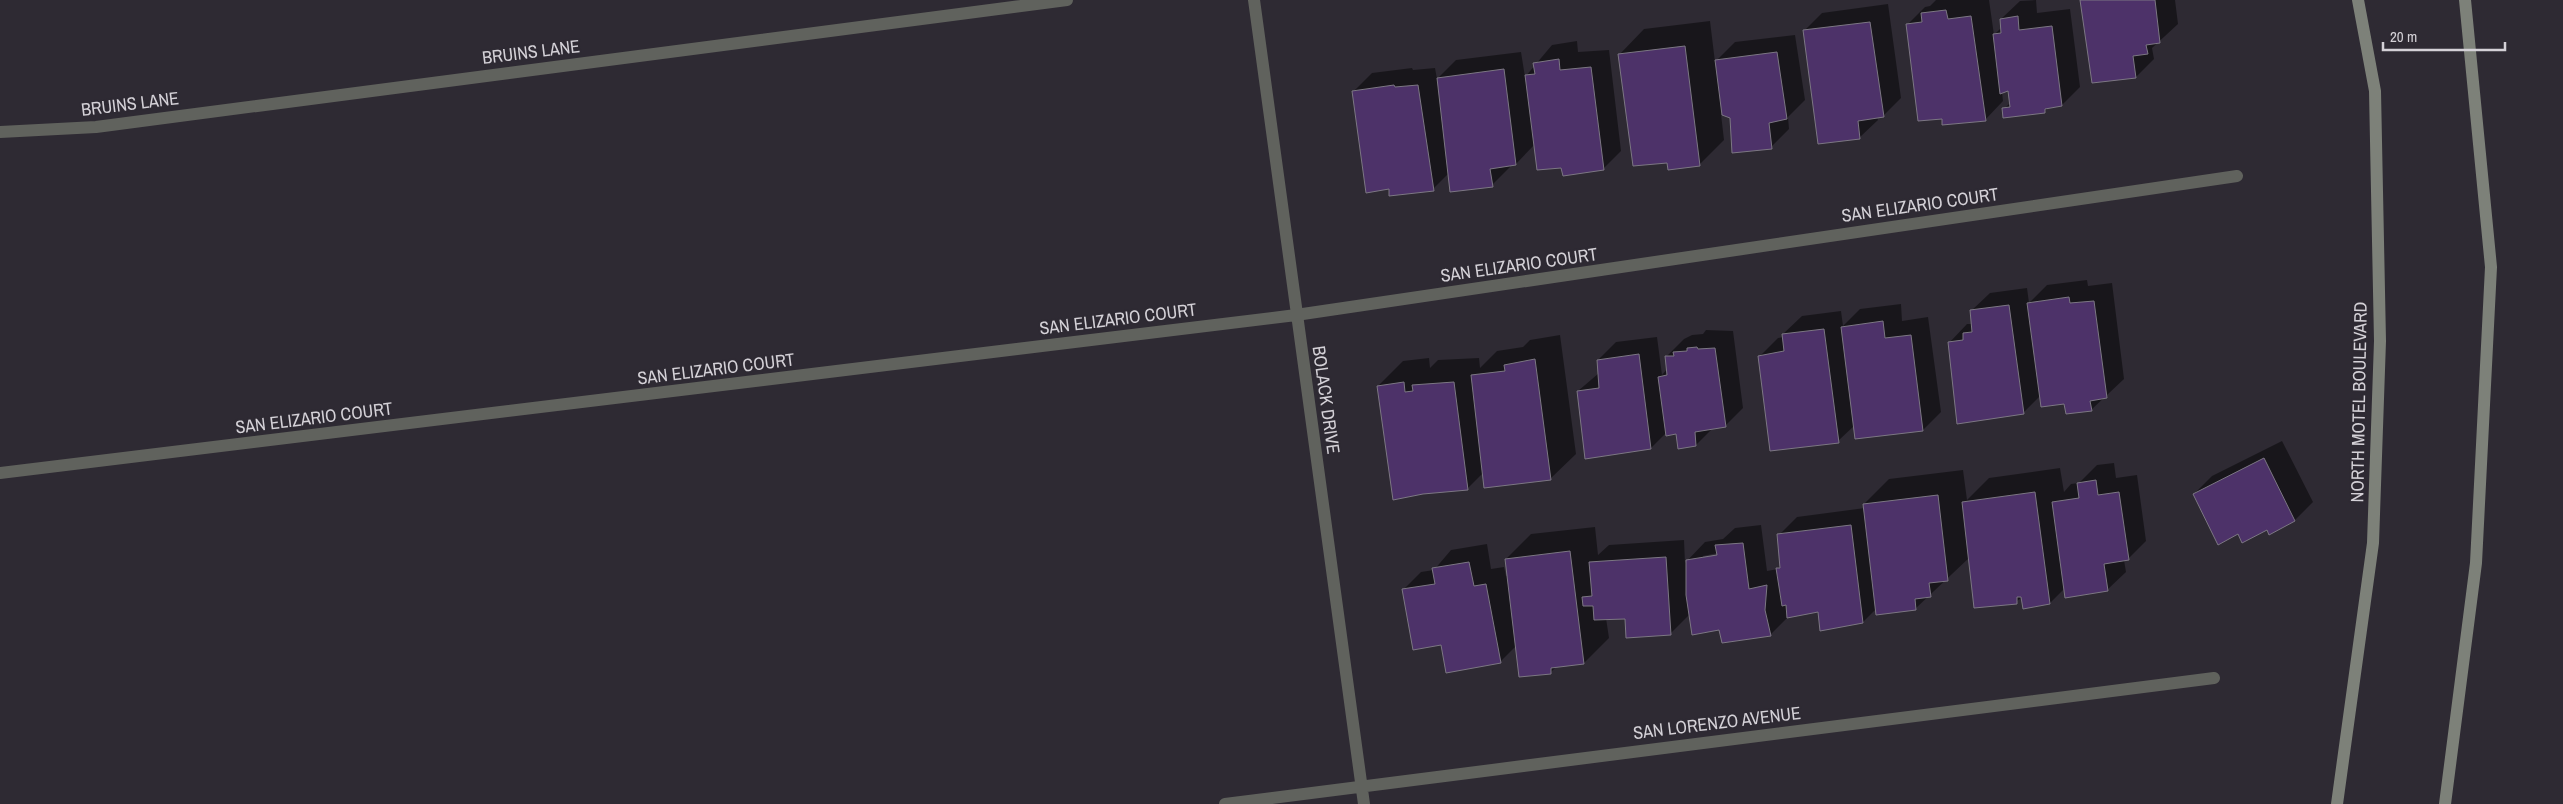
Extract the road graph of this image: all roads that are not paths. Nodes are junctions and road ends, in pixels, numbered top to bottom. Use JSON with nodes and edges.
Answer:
{"nodes":[{"id":1,"x":1067,"y":0,"type":"edge"},
{"id":2,"x":1254,"y":0,"type":"edge"},
{"id":3,"x":2358,"y":0,"type":"edge"},
{"id":4,"x":2465,"y":0,"type":"edge"},
{"id":5,"x":0,"y":132,"type":"edge"},
{"id":6,"x":2237,"y":176,"type":"dead end"},
{"id":7,"x":1296,"y":315,"type":"junction"},
{"id":8,"x":0,"y":473,"type":"edge"},
{"id":9,"x":2214,"y":678,"type":"dead end"},
{"id":10,"x":1362,"y":786,"type":"junction"},
{"id":11,"x":1225,"y":804,"type":"edge"},
{"id":12,"x":1364,"y":804,"type":"edge"},
{"id":13,"x":2337,"y":804,"type":"edge"},
{"id":14,"x":2445,"y":804,"type":"edge"}],
"edges":[{"from":1,"to":5,"type":"street","name":"BRUINS LANE"},
{"from":2,"to":7,"type":"street","name":"BOLACK DRIVE"},
{"from":3,"to":13,"type":"street","name":"NORTH MOTEL BOULEVARD"},
{"from":4,"to":14,"type":"street"},
{"from":6,"to":7,"type":"street","name":"SAN ELIZARIO COURT"},
{"from":7,"to":8,"type":"street","name":"SAN ELIZARIO COURT"},
{"from":7,"to":10,"type":"street","name":"BOLACK DRIVE"},
{"from":9,"to":10,"type":"street","name":"SAN LORENZO AVENUE"},
{"from":10,"to":11,"type":"street","name":"SAN LORENZO AVENUE"},
{"from":10,"to":12,"type":"street","name":"BOLACK DRIVE"}]}
